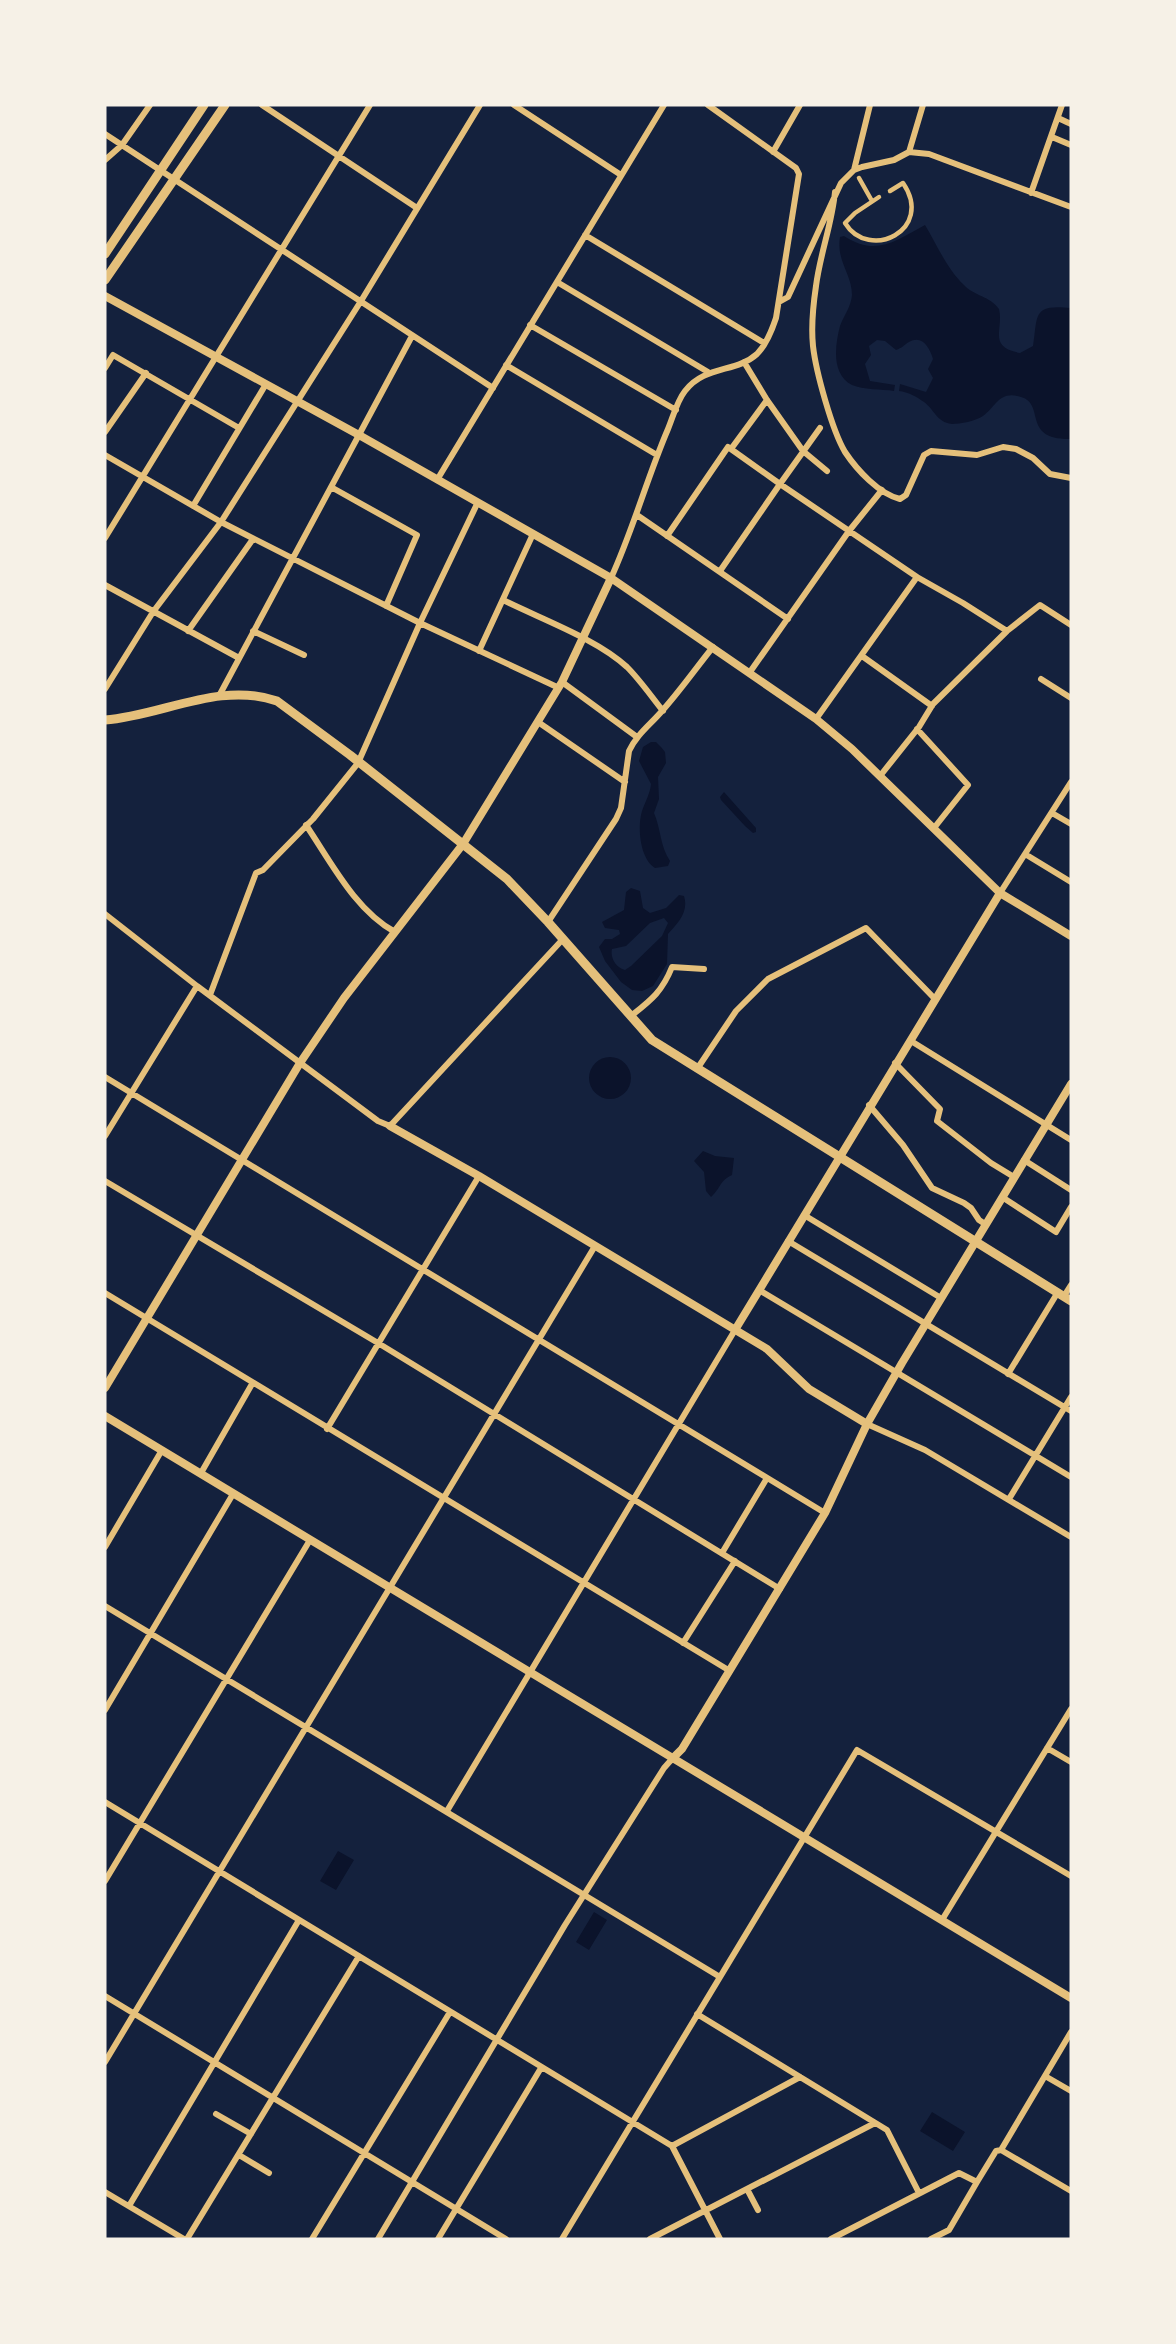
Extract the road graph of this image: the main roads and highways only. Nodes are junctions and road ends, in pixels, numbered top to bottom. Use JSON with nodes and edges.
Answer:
{"nodes":[{"id":1,"x":204,"y":105,"type":"edge"},
{"id":2,"x":225,"y":105,"type":"edge"},
{"id":3,"x":105,"y":254,"type":"edge"},
{"id":4,"x":105,"y":280,"type":"edge"},
{"id":5,"x":105,"y":720,"type":"edge"},
{"id":6,"x":1064,"y":1296,"type":"edge"},
{"id":7,"x":105,"y":1416,"type":"edge"},
{"id":8,"x":1071,"y":1998,"type":"edge"}],
"edges":[{"from":1,"to":3,"type":"main road"},
{"from":2,"to":4,"type":"main road"},
{"from":5,"to":6,"type":"main road"},
{"from":7,"to":8,"type":"main road"}]}
